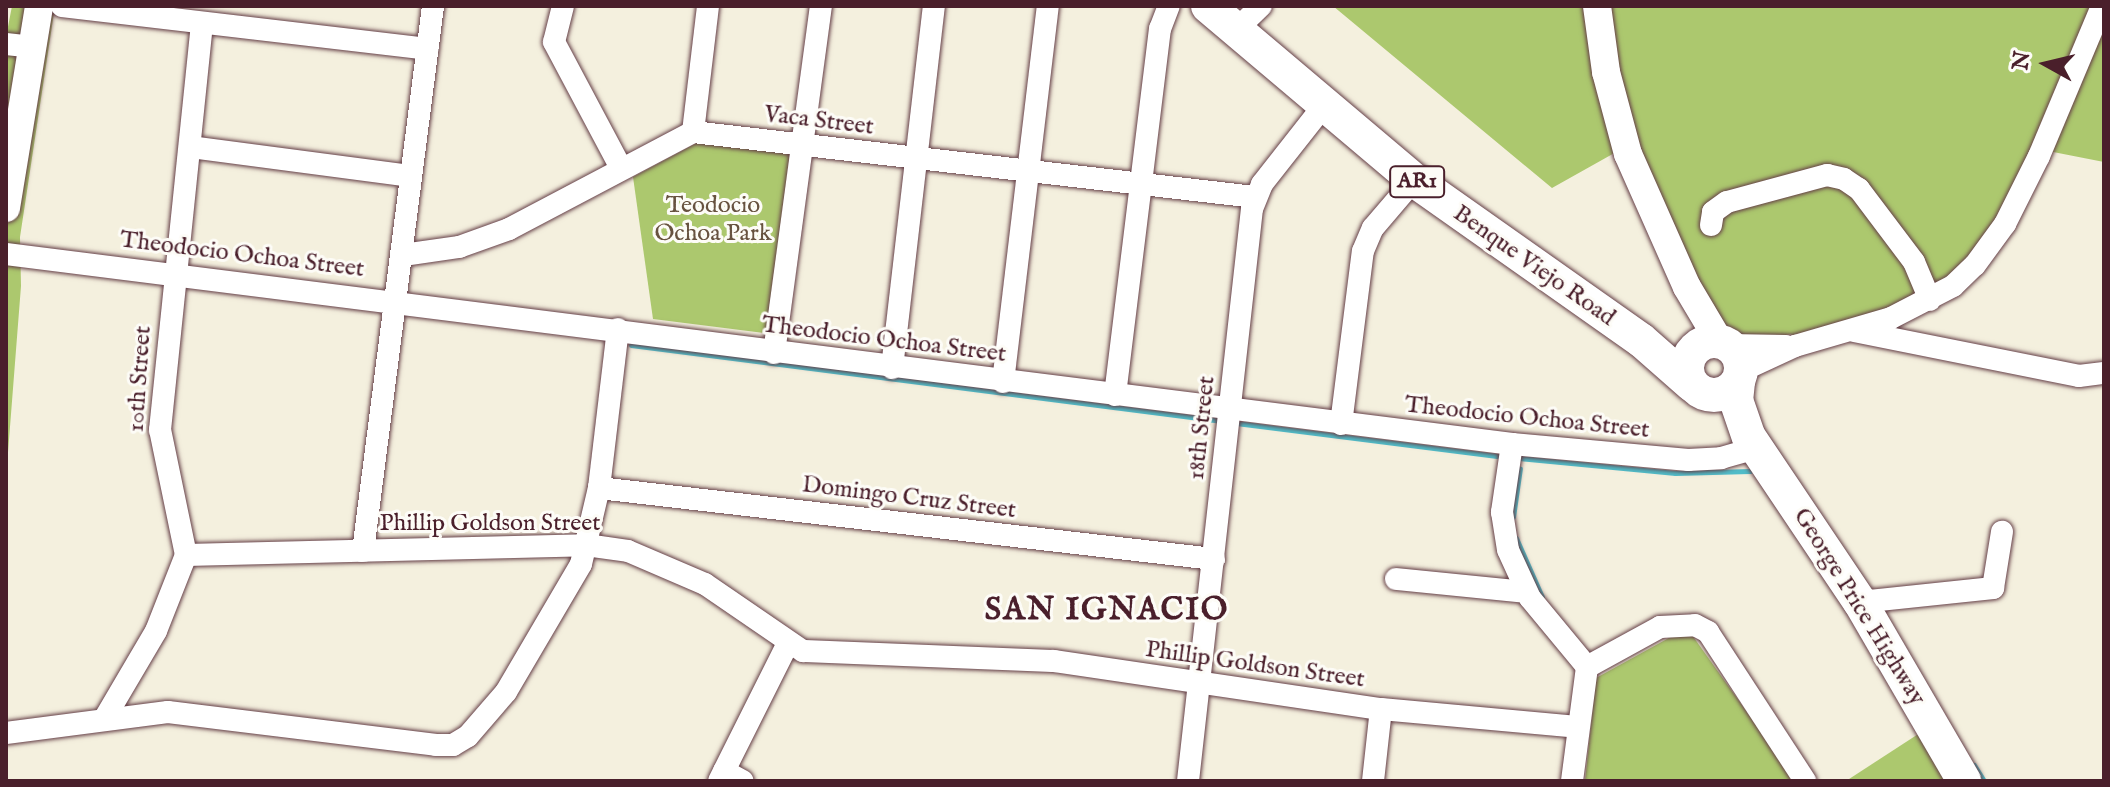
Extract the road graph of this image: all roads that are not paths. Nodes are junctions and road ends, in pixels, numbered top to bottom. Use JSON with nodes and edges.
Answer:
{"nodes":[{"id":1,"x":39,"y":6,"type":"edge"},
{"id":2,"x":62,"y":6,"type":"edge"},
{"id":3,"x":433,"y":6,"type":"edge"},
{"id":4,"x":563,"y":6,"type":"edge"},
{"id":5,"x":708,"y":6,"type":"edge"},
{"id":6,"x":821,"y":6,"type":"edge"},
{"id":7,"x":934,"y":6,"type":"edge"},
{"id":8,"x":1048,"y":6,"type":"edge"},
{"id":9,"x":1169,"y":6,"type":"edge"},
{"id":10,"x":1208,"y":6,"type":"edge"},
{"id":11,"x":1597,"y":6,"type":"edge"},
{"id":12,"x":2102,"y":6,"type":"edge"},
{"id":13,"x":1249,"y":17,"type":"edge"},
{"id":14,"x":202,"y":24,"type":"junction"},
{"id":15,"x":19,"y":46,"type":"edge"},
{"id":16,"x":427,"y":49,"type":"junction"},
{"id":17,"x":1325,"y":104,"type":"junction"},
{"id":18,"x":693,"y":132,"type":"junction"},
{"id":19,"x":801,"y":146,"type":"junction"},
{"id":20,"x":191,"y":147,"type":"junction"},
{"id":21,"x":915,"y":158,"type":"junction"},
{"id":22,"x":621,"y":168,"type":"junction"},
{"id":23,"x":1027,"y":170,"type":"junction"},
{"id":24,"x":410,"y":176,"type":"junction"},
{"id":25,"x":1414,"y":180,"type":"junction"},
{"id":26,"x":1140,"y":184,"type":"junction"},
{"id":27,"x":1255,"y":197,"type":"junction"},
{"id":28,"x":6,"y":208,"type":"edge"},
{"id":29,"x":1711,"y":225,"type":"dead end"},
{"id":30,"x":6,"y":254,"type":"edge"},
{"id":31,"x":403,"y":255,"type":"junction"},
{"id":32,"x":176,"y":271,"type":"junction"},
{"id":33,"x":1930,"y":300,"type":"junction"},
{"id":34,"x":396,"y":301,"type":"junction"},
{"id":35,"x":618,"y":329,"type":"junction"},
{"id":36,"x":1852,"y":331,"type":"junction"},
{"id":37,"x":1641,"y":340,"type":"junction"},
{"id":38,"x":774,"y":353,"type":"junction"},
{"id":39,"x":1720,"y":356,"type":"junction"},
{"id":40,"x":892,"y":368,"type":"junction"},
{"id":41,"x":2104,"y":373,"type":"edge"},
{"id":42,"x":1003,"y":382,"type":"junction"},
{"id":43,"x":1694,"y":387,"type":"junction"},
{"id":44,"x":1115,"y":395,"type":"junction"},
{"id":45,"x":1230,"y":409,"type":"junction"},
{"id":46,"x":1341,"y":424,"type":"junction"},
{"id":47,"x":1752,"y":443,"type":"junction"},
{"id":48,"x":1512,"y":444,"type":"junction"},
{"id":49,"x":599,"y":488,"type":"junction"},
{"id":50,"x":2002,"y":532,"type":"dead end"},
{"id":51,"x":586,"y":545,"type":"junction"},
{"id":52,"x":363,"y":551,"type":"junction"},
{"id":53,"x":186,"y":555,"type":"junction"},
{"id":54,"x":1214,"y":559,"type":"junction"},
{"id":55,"x":1396,"y":579,"type":"dead end"},
{"id":56,"x":1526,"y":592,"type":"junction"},
{"id":57,"x":1860,"y":602,"type":"junction"},
{"id":58,"x":788,"y":643,"type":"junction"},
{"id":59,"x":1587,"y":667,"type":"junction"},
{"id":60,"x":1200,"y":685,"type":"junction"},
{"id":61,"x":1381,"y":709,"type":"junction"},
{"id":62,"x":106,"y":716,"type":"junction"},
{"id":63,"x":1577,"y":727,"type":"junction"},
{"id":64,"x":6,"y":733,"type":"edge"},
{"id":65,"x":729,"y":778,"type":"edge"},
{"id":66,"x":1188,"y":781,"type":"edge"},
{"id":67,"x":1373,"y":781,"type":"edge"},
{"id":68,"x":1572,"y":781,"type":"edge"},
{"id":69,"x":1805,"y":781,"type":"edge"},
{"id":70,"x":1964,"y":781,"type":"edge"}],
"edges":[{"from":1,"to":15,"type":"main road"},
{"from":2,"to":14,"type":"street"},
{"from":3,"to":16,"type":"street"},
{"from":4,"to":22,"type":"street"},
{"from":5,"to":18,"type":"street"},
{"from":6,"to":19,"type":"street"},
{"from":7,"to":21,"type":"street"},
{"from":8,"to":23,"type":"street"},
{"from":9,"to":26,"type":"street"},
{"from":10,"to":13,"type":"highway","name":"Benque Viejo Road","number":"AR1"},
{"from":11,"to":39,"type":"main road"},
{"from":12,"to":33,"type":"street"},
{"from":13,"to":17,"type":"highway","name":"Benque Viejo Road","number":"AR1"},
{"from":14,"to":16,"type":"street"},
{"from":14,"to":20,"type":"street","name":"10th Street"},
{"from":15,"to":28,"type":"main road"},
{"from":16,"to":24,"type":"street"},
{"from":17,"to":25,"type":"highway","name":"Benque Viejo Road","number":"AR1"},
{"from":17,"to":27,"type":"street"},
{"from":18,"to":19,"type":"street","name":"Vaca Street"},
{"from":18,"to":22,"type":"street"},
{"from":19,"to":21,"type":"street","name":"Vaca Street"},
{"from":19,"to":38,"type":"street"},
{"from":20,"to":24,"type":"street"},
{"from":20,"to":32,"type":"street","name":"10th Street"},
{"from":21,"to":23,"type":"street","name":"Vaca Street"},
{"from":21,"to":40,"type":"street"},
{"from":22,"to":31,"type":"street"},
{"from":23,"to":26,"type":"street","name":"Vaca Street"},
{"from":23,"to":42,"type":"street"},
{"from":24,"to":31,"type":"street"},
{"from":25,"to":37,"type":"highway","name":"Benque Viejo Road","number":"AR1"},
{"from":25,"to":46,"type":"street"},
{"from":26,"to":27,"type":"street","name":"Vaca Street"},
{"from":26,"to":44,"type":"street"},
{"from":27,"to":45,"type":"street","name":"18th Street"},
{"from":29,"to":33,"type":"street"},
{"from":30,"to":32,"type":"street","name":"Theodocio Ochoa Street"},
{"from":31,"to":34,"type":"street"},
{"from":32,"to":34,"type":"street","name":"Theodocio Ochoa Street"},
{"from":32,"to":53,"type":"street","name":"10th Street"},
{"from":33,"to":36,"type":"street"},
{"from":34,"to":35,"type":"street","name":"Theodocio Ochoa Street"},
{"from":34,"to":52,"type":"street"},
{"from":35,"to":38,"type":"street","name":"Theodocio Ochoa Street"},
{"from":35,"to":49,"type":"street"},
{"from":36,"to":39,"type":"street"},
{"from":36,"to":41,"type":"street"},
{"from":37,"to":39,"type":"highway","name":"Benque Viejo Road","number":"AR1"},
{"from":37,"to":43,"type":"highway","name":"Benque Viejo Road","number":"AR1"},
{"from":38,"to":40,"type":"street","name":"Theodocio Ochoa Street"},
{"from":39,"to":43,"type":"highway"},
{"from":39,"to":43,"type":"highway"},
{"from":39,"to":47,"type":"highway","name":"George Price Highway","number":"AR1"},
{"from":40,"to":42,"type":"street","name":"Theodocio Ochoa Street"},
{"from":42,"to":44,"type":"street","name":"Theodocio Ochoa Street"},
{"from":43,"to":47,"type":"highway","name":"George Price Highway","number":"AR1"},
{"from":44,"to":45,"type":"street","name":"Theodocio Ochoa Street"},
{"from":45,"to":46,"type":"street","name":"Theodocio Ochoa Street"},
{"from":45,"to":54,"type":"street","name":"18th Street"},
{"from":46,"to":48,"type":"street","name":"Theodocio Ochoa Street"},
{"from":47,"to":48,"type":"street","name":"Theodocio Ochoa Street"},
{"from":47,"to":57,"type":"highway","name":"George Price Highway","number":"AR1"},
{"from":48,"to":56,"type":"street"},
{"from":49,"to":51,"type":"street"},
{"from":49,"to":54,"type":"street","name":"Domingo Cruz Street"},
{"from":50,"to":57,"type":"street"},
{"from":51,"to":52,"type":"street","name":"Phillip Goldson Street"},
{"from":51,"to":58,"type":"street","name":"Phillip Goldson Street"},
{"from":51,"to":62,"type":"street"},
{"from":52,"to":53,"type":"street","name":"Phillip Goldson Street"},
{"from":53,"to":62,"type":"street"},
{"from":54,"to":60,"type":"street","name":"18th Street"},
{"from":55,"to":56,"type":"street"},
{"from":56,"to":59,"type":"street"},
{"from":57,"to":70,"type":"highway","name":"George Price Highway","number":"AR1"},
{"from":58,"to":60,"type":"street","name":"Phillip Goldson Street"},
{"from":58,"to":65,"type":"street"},
{"from":59,"to":63,"type":"street"},
{"from":59,"to":69,"type":"street"},
{"from":60,"to":61,"type":"street","name":"Phillip Goldson Street"},
{"from":60,"to":66,"type":"street","name":"18th Street"},
{"from":61,"to":63,"type":"street","name":"Phillip Goldson Street"},
{"from":61,"to":67,"type":"street"},
{"from":62,"to":64,"type":"street"},
{"from":63,"to":68,"type":"street"}]}
